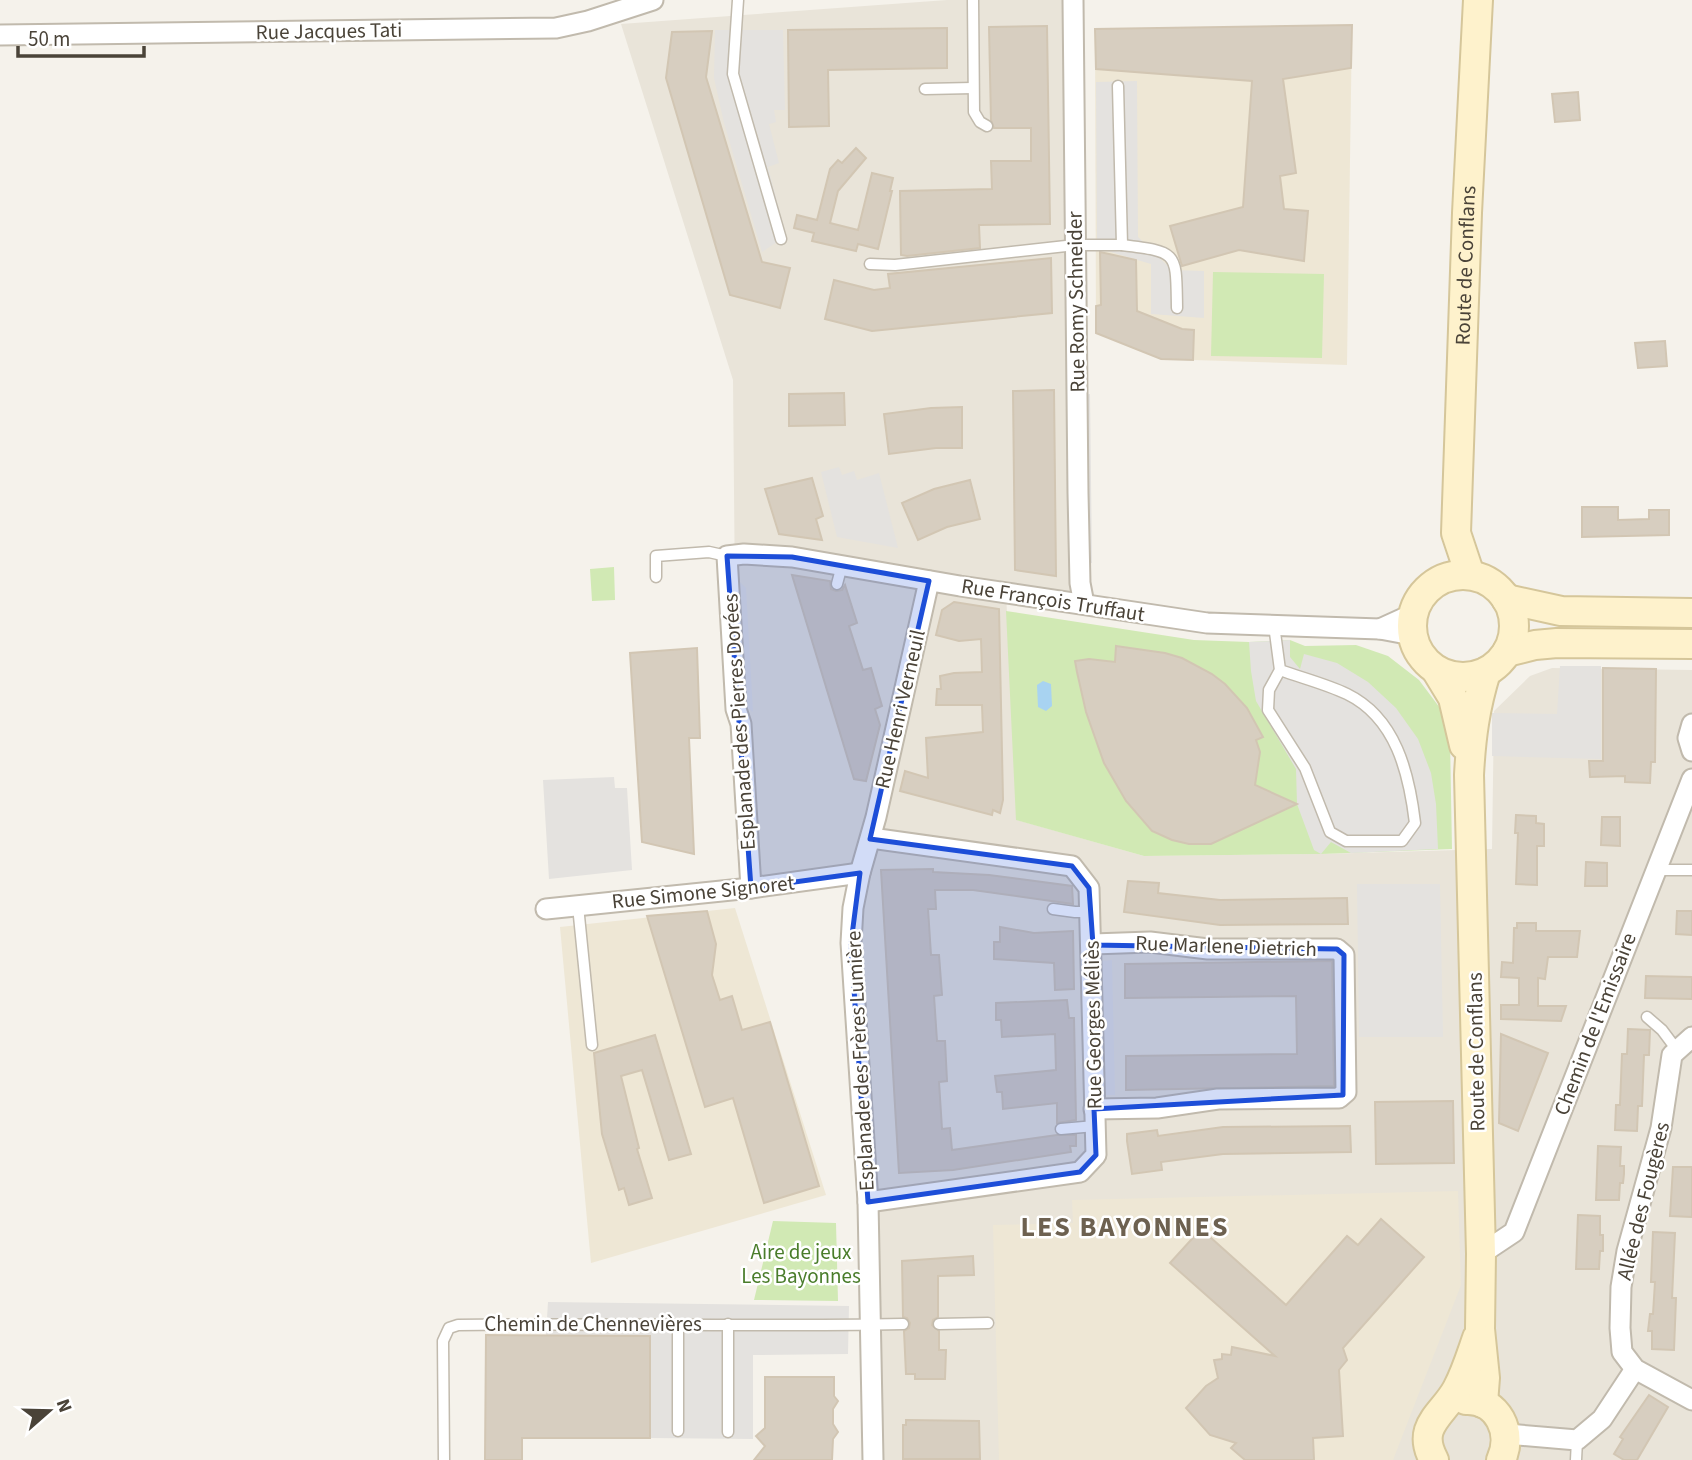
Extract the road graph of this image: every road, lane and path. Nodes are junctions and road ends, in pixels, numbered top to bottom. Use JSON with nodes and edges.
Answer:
{"nodes":[{"id":1,"x":653,"y":0,"type":"edge"},
{"id":2,"x":738,"y":0,"type":"edge"},
{"id":3,"x":973,"y":0,"type":"edge"},
{"id":4,"x":1073,"y":0,"type":"edge"},
{"id":5,"x":1478,"y":0,"type":"edge"},
{"id":6,"x":0,"y":35,"type":"edge"},
{"id":7,"x":1118,"y":86,"type":"dead end"},
{"id":8,"x":973,"y":88,"type":"junction"},
{"id":9,"x":925,"y":89,"type":"dead end"},
{"id":10,"x":987,"y":126,"type":"dead end"},
{"id":11,"x":781,"y":239,"type":"dead end"},
{"id":12,"x":1122,"y":244,"type":"junction"},
{"id":13,"x":1075,"y":245,"type":"junction"},
{"id":14,"x":870,"y":264,"type":"dead end"},
{"id":15,"x":1177,"y":308,"type":"dead end"},
{"id":16,"x":1456,"y":533,"type":"junction"},
{"id":17,"x":727,"y":555,"type":"junction"},
{"id":18,"x":842,"y":564,"type":"junction"},
{"id":19,"x":1470,"y":575,"type":"junction"},
{"id":20,"x":656,"y":577,"type":"dead end"},
{"id":21,"x":929,"y":581,"type":"junction"},
{"id":22,"x":1435,"y":583,"type":"junction"},
{"id":23,"x":837,"y":584,"type":"dead end"},
{"id":24,"x":1506,"y":599,"type":"junction"},
{"id":25,"x":1084,"y":604,"type":"junction"},
{"id":26,"x":1692,"y":613,"type":"edge"},
{"id":27,"x":1273,"y":624,"type":"junction"},
{"id":28,"x":1412,"y":625,"type":"junction"},
{"id":29,"x":1692,"y":644,"type":"edge"},
{"id":30,"x":1507,"y":652,"type":"junction"},
{"id":31,"x":1280,"y":670,"type":"junction"},
{"id":32,"x":1436,"y":670,"type":"junction"},
{"id":33,"x":1486,"y":672,"type":"junction"},
{"id":34,"x":1692,"y":724,"type":"edge"},
{"id":35,"x":1692,"y":751,"type":"edge"},
{"id":36,"x":1469,"y":775,"type":"junction"},
{"id":37,"x":1692,"y":779,"type":"edge"},
{"id":38,"x":870,"y":838,"type":"junction"},
{"id":39,"x":1655,"y":870,"type":"junction"},
{"id":40,"x":1692,"y":870,"type":"edge"},
{"id":41,"x":860,"y":873,"type":"junction"},
{"id":42,"x":751,"y":888,"type":"junction"},
{"id":43,"x":578,"y":906,"type":"junction"},
{"id":44,"x":546,"y":909,"type":"dead end"},
{"id":45,"x":1052,"y":909,"type":"dead end"},
{"id":46,"x":1091,"y":912,"type":"junction"},
{"id":47,"x":1093,"y":944,"type":"junction"},
{"id":48,"x":1647,"y":1017,"type":"dead end"},
{"id":49,"x":1685,"y":1043,"type":"edge"},
{"id":50,"x":592,"y":1045,"type":"dead end"},
{"id":51,"x":1094,"y":1117,"type":"junction"},
{"id":52,"x":1061,"y":1129,"type":"dead end"},
{"id":53,"x":868,"y":1202,"type":"junction"},
{"id":54,"x":1480,"y":1254,"type":"junction"},
{"id":55,"x":988,"y":1323,"type":"dead end"},
{"id":56,"x":677,"y":1324,"type":"junction"},
{"id":57,"x":728,"y":1324,"type":"junction"},
{"id":58,"x":903,"y":1324,"type":"dead end"},
{"id":59,"x":939,"y":1324,"type":"dead end"},
{"id":60,"x":872,"y":1325,"type":"junction"},
{"id":61,"x":1480,"y":1329,"type":"junction"},
{"id":62,"x":1635,"y":1369,"type":"junction"},
{"id":63,"x":1692,"y":1400,"type":"edge"},
{"id":64,"x":1483,"y":1403,"type":"junction"},
{"id":65,"x":1446,"y":1405,"type":"junction"},
{"id":66,"x":678,"y":1431,"type":"dead end"},
{"id":67,"x":728,"y":1432,"type":"dead end"},
{"id":68,"x":1577,"y":1440,"type":"junction"},
{"id":69,"x":1504,"y":1447,"type":"edge"},
{"id":70,"x":444,"y":1460,"type":"edge"},
{"id":71,"x":873,"y":1460,"type":"edge"},
{"id":72,"x":1434,"y":1460,"type":"edge"},
{"id":73,"x":1576,"y":1460,"type":"edge"}],
"edges":[{"from":1,"to":6,"type":"street","name":"Rue Jacques Tati"},
{"from":2,"to":11,"type":"lane"},
{"from":3,"to":8,"type":"lane"},
{"from":4,"to":13,"type":"street","name":"Rue Romy Schneider"},
{"from":5,"to":16,"type":"main road","name":"Route de Conflans"},
{"from":7,"to":12,"type":"lane"},
{"from":8,"to":9,"type":"lane"},
{"from":8,"to":10,"type":"lane"},
{"from":12,"to":13,"type":"lane"},
{"from":12,"to":15,"type":"lane"},
{"from":13,"to":14,"type":"lane"},
{"from":13,"to":25,"type":"street","name":"Rue Romy Schneider"},
{"from":16,"to":19,"type":"main road","name":"Route de Conflans"},
{"from":16,"to":22,"type":"main road","name":"Route de Conflans"},
{"from":17,"to":18,"type":"street","name":"Rue François Truffaut"},
{"from":17,"to":20,"type":"lane"},
{"from":17,"to":42,"type":"street","name":"Esplanade des Pierres Dorées"},
{"from":18,"to":21,"type":"street","name":"Rue François Truffaut"},
{"from":18,"to":23,"type":"lane"},
{"from":19,"to":22,"type":"main road"},
{"from":19,"to":24,"type":"main road"},
{"from":21,"to":25,"type":"street","name":"Rue François Truffaut"},
{"from":21,"to":38,"type":"street","name":"Rue Henri Verneuil"},
{"from":22,"to":28,"type":"main road"},
{"from":24,"to":26,"type":"main road"},
{"from":24,"to":30,"type":"main road"},
{"from":25,"to":27,"type":"street","name":"Rue François Truffaut"},
{"from":27,"to":28,"type":"street","name":"Rue François Truffaut"},
{"from":27,"to":31,"type":"lane"},
{"from":28,"to":32,"type":"main road"},
{"from":29,"to":30,"type":"main road"},
{"from":30,"to":33,"type":"main road"},
{"from":31,"to":31,"type":"lane"},
{"from":32,"to":33,"type":"main road"},
{"from":32,"to":36,"type":"main road","name":"Route de Conflans"},
{"from":33,"to":36,"type":"main road","name":"Route de Conflans"},
{"from":34,"to":35,"type":"street"},
{"from":36,"to":54,"type":"main road","name":"Route de Conflans"},
{"from":37,"to":39,"type":"street","name":"Chemin de l'Emissaire"},
{"from":38,"to":41,"type":"street","name":"Esplanade des Frères Lumière"},
{"from":38,"to":46,"type":"street","name":"Rue Georges Méliès"},
{"from":39,"to":40,"type":"lane"},
{"from":39,"to":54,"type":"street","name":"Chemin de l'Emissaire"},
{"from":41,"to":42,"type":"street","name":"Rue Simone Signoret"},
{"from":41,"to":53,"type":"street","name":"Esplanade des Frères Lumière"},
{"from":42,"to":43,"type":"street","name":"Rue Simone Signoret"},
{"from":43,"to":44,"type":"street","name":"Rue Simone Signoret"},
{"from":43,"to":50,"type":"lane"},
{"from":45,"to":46,"type":"lane"},
{"from":46,"to":47,"type":"street","name":"Rue Georges Méliès"},
{"from":47,"to":51,"type":"street","name":"Rue Georges Méliès"},
{"from":47,"to":51,"type":"street","name":"Rue Marlene Dietrich"},
{"from":48,"to":49,"type":"lane"},
{"from":49,"to":62,"type":"street","name":"Allée des Fougères"},
{"from":51,"to":52,"type":"lane"},
{"from":51,"to":53,"type":"street","name":"Rue Georges Méliès"},
{"from":53,"to":60,"type":"street","name":"Esplanade des Frères Lumière"},
{"from":54,"to":61,"type":"main road","name":"Route de Conflans"},
{"from":55,"to":59,"type":"lane"},
{"from":56,"to":57,"type":"lane","name":"Chemin de Chennevières"},
{"from":56,"to":66,"type":"lane"},
{"from":56,"to":70,"type":"lane","name":"Chemin de Chennevières"},
{"from":57,"to":60,"type":"lane","name":"Chemin de Chennevières"},
{"from":57,"to":67,"type":"lane"},
{"from":58,"to":60,"type":"lane","name":"Chemin de Chennevières"},
{"from":60,"to":71,"type":"street","name":"Esplanade des Frères Lumière"},
{"from":61,"to":64,"type":"main road"},
{"from":61,"to":65,"type":"main road"},
{"from":62,"to":63,"type":"street"},
{"from":62,"to":68,"type":"street"},
{"from":64,"to":65,"type":"main road"},
{"from":64,"to":69,"type":"main road"},
{"from":65,"to":72,"type":"main road"},
{"from":68,"to":69,"type":"street"},
{"from":68,"to":73,"type":"lane"}]}
